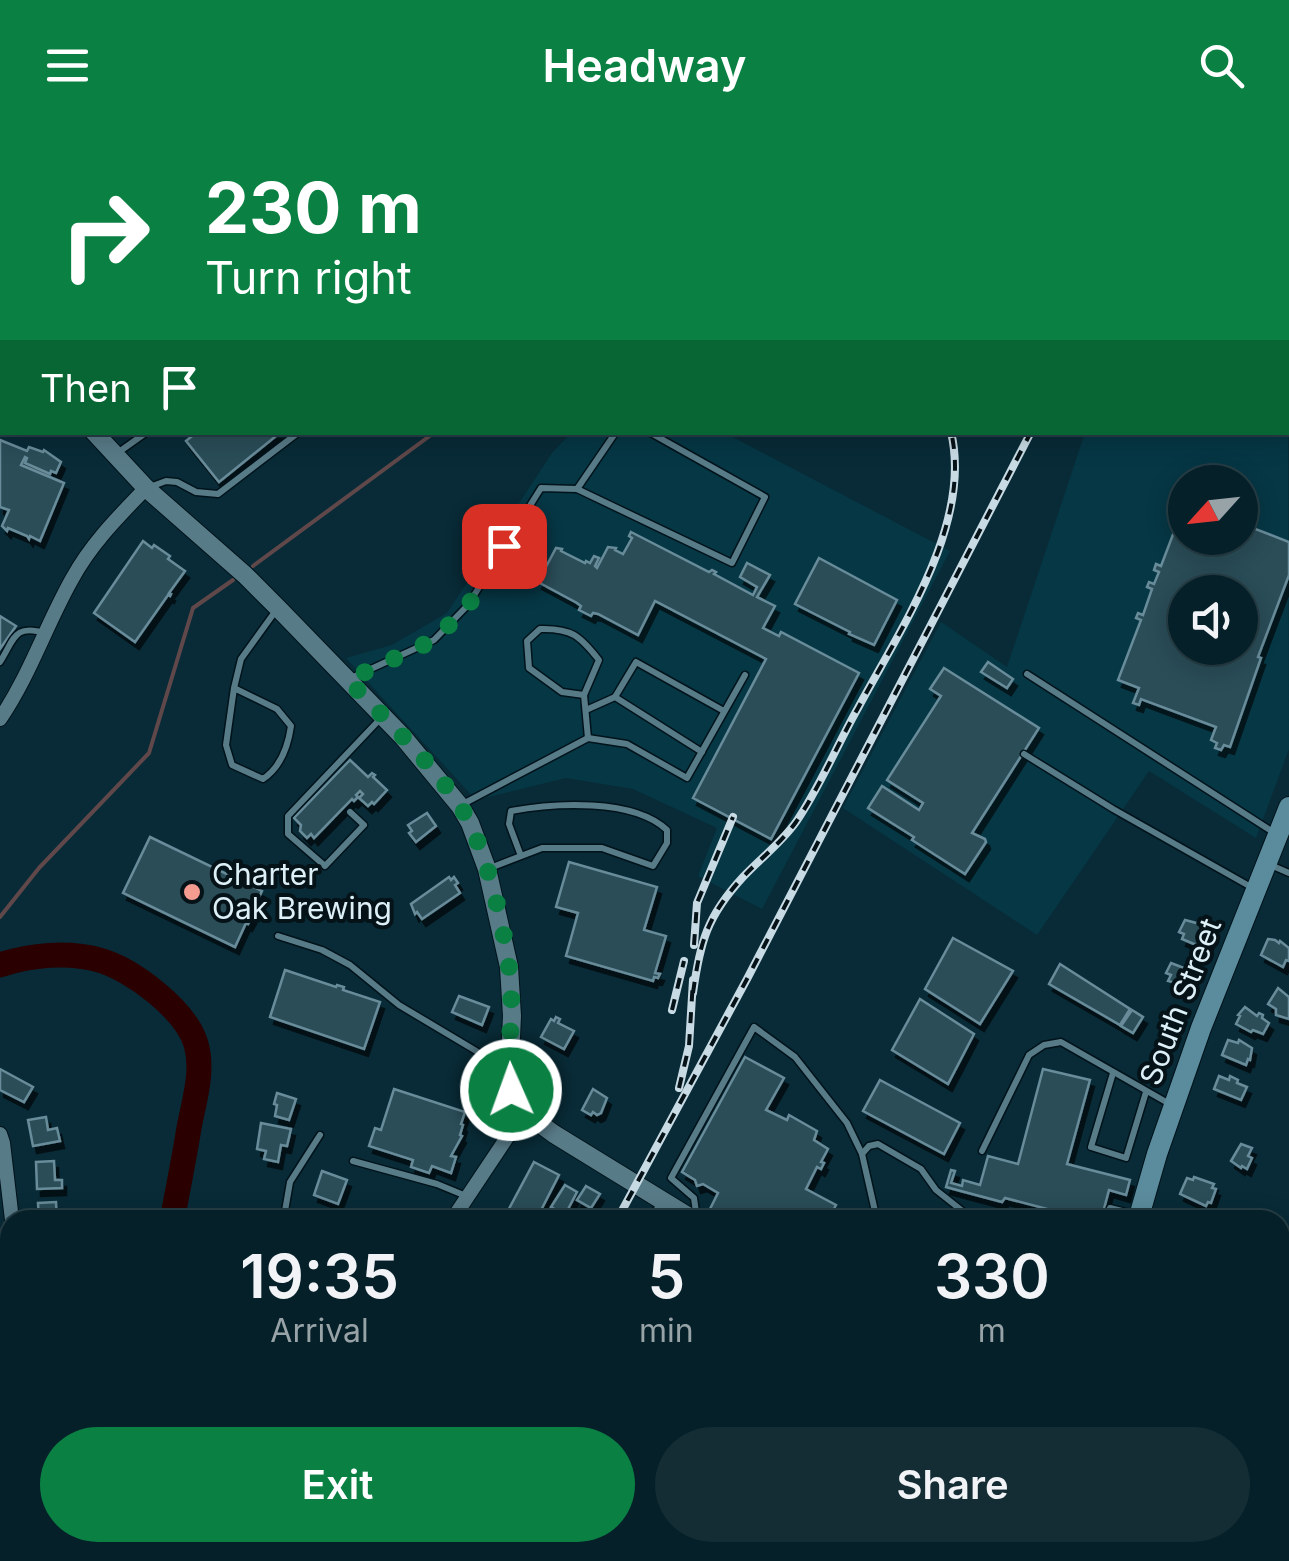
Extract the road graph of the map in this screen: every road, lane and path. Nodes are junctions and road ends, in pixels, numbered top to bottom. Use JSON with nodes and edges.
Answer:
{"nodes":[{"id":1,"x":97,"y":435,"type":"edge"},
{"id":2,"x":144,"y":435,"type":"edge"},
{"id":3,"x":295,"y":435,"type":"edge"},
{"id":4,"x":614,"y":435,"type":"edge"},
{"id":5,"x":654,"y":435,"type":"edge"},
{"id":6,"x":114,"y":455,"type":"junction"},
{"id":7,"x":146,"y":488,"type":"junction"},
{"id":8,"x":577,"y":489,"type":"junction"},
{"id":9,"x":278,"y":608,"type":"junction"},
{"id":10,"x":46,"y":634,"type":"junction"},
{"id":11,"x":0,"y":662,"type":"edge"},
{"id":12,"x":1027,"y":674,"type":"dead end"},
{"id":13,"x":745,"y":675,"type":"dead end"},
{"id":14,"x":348,"y":680,"type":"junction"},
{"id":15,"x":234,"y":688,"type":"junction"},
{"id":16,"x":584,"y":694,"type":"junction"},
{"id":17,"x":615,"y":697,"type":"junction"},
{"id":18,"x":586,"y":710,"type":"junction"},
{"id":19,"x":724,"y":712,"type":"junction"},
{"id":20,"x":383,"y":716,"type":"junction"},
{"id":21,"x":0,"y":719,"type":"edge"},
{"id":22,"x":588,"y":738,"type":"junction"},
{"id":23,"x":702,"y":752,"type":"junction"},
{"id":24,"x":1024,"y":754,"type":"dead end"},
{"id":25,"x":460,"y":806,"type":"junction"},
{"id":26,"x":1289,"y":807,"type":"edge"},
{"id":27,"x":350,"y":812,"type":"dead end"},
{"id":28,"x":1278,"y":835,"type":"junction"},
{"id":29,"x":521,"y":856,"type":"junction"},
{"id":30,"x":1267,"y":863,"type":"junction"},
{"id":31,"x":487,"y":869,"type":"junction"},
{"id":32,"x":1289,"y":873,"type":"edge"},
{"id":33,"x":1256,"y":890,"type":"junction"},
{"id":34,"x":278,"y":936,"type":"dead end"},
{"id":35,"x":509,"y":1071,"type":"junction"},
{"id":36,"x":1113,"y":1072,"type":"junction"},
{"id":37,"x":1146,"y":1092,"type":"junction"},
{"id":38,"x":1174,"y":1105,"type":"junction"},
{"id":39,"x":524,"y":1112,"type":"junction"},
{"id":40,"x":0,"y":1134,"type":"edge"},
{"id":41,"x":320,"y":1135,"type":"dead end"},
{"id":42,"x":982,"y":1150,"type":"dead end"},
{"id":43,"x":862,"y":1154,"type":"junction"},
{"id":44,"x":353,"y":1161,"type":"dead end"},
{"id":45,"x":467,"y":1196,"type":"junction"},
{"id":46,"x":662,"y":1201,"type":"junction"},
{"id":47,"x":1110,"y":1208,"type":"dead end"},
{"id":48,"x":11,"y":1210,"type":"edge"},
{"id":49,"x":284,"y":1210,"type":"edge"},
{"id":50,"x":458,"y":1210,"type":"edge"},
{"id":51,"x":656,"y":1210,"type":"edge"},
{"id":52,"x":677,"y":1210,"type":"edge"},
{"id":53,"x":696,"y":1210,"type":"edge"},
{"id":54,"x":874,"y":1210,"type":"edge"},
{"id":55,"x":957,"y":1210,"type":"edge"},
{"id":56,"x":1116,"y":1210,"type":"edge"},
{"id":57,"x":1141,"y":1210,"type":"edge"}],
"edges":[{"from":1,"to":6,"type":"street"},
{"from":2,"to":6,"type":"lane"},
{"from":3,"to":7,"type":"lane"},
{"from":4,"to":8,"type":"lane"},
{"from":5,"to":8,"type":"lane"},
{"from":6,"to":7,"type":"street"},
{"from":7,"to":9,"type":"street"},
{"from":7,"to":10,"type":"street"},
{"from":8,"to":14,"type":"lane"},
{"from":9,"to":14,"type":"street"},
{"from":9,"to":15,"type":"lane"},
{"from":10,"to":11,"type":"lane"},
{"from":10,"to":21,"type":"street"},
{"from":12,"to":28,"type":"lane"},
{"from":13,"to":19,"type":"lane"},
{"from":14,"to":20,"type":"street"},
{"from":15,"to":15,"type":"lane"},
{"from":16,"to":16,"type":"lane"},
{"from":16,"to":18,"type":"lane"},
{"from":17,"to":18,"type":"lane"},
{"from":17,"to":19,"type":"lane"},
{"from":17,"to":23,"type":"lane"},
{"from":18,"to":22,"type":"lane"},
{"from":19,"to":23,"type":"lane"},
{"from":20,"to":25,"type":"street"},
{"from":20,"to":27,"type":"lane"},
{"from":22,"to":23,"type":"lane"},
{"from":22,"to":25,"type":"lane"},
{"from":24,"to":33,"type":"lane"},
{"from":25,"to":31,"type":"street"},
{"from":26,"to":28,"type":"main road","name":"South Street"},
{"from":28,"to":30,"type":"main road","name":"South Street"},
{"from":29,"to":29,"type":"lane"},
{"from":29,"to":31,"type":"lane"},
{"from":30,"to":32,"type":"lane"},
{"from":30,"to":33,"type":"main road","name":"South Street"},
{"from":31,"to":35,"type":"street"},
{"from":33,"to":38,"type":"main road","name":"South Street"},
{"from":34,"to":35,"type":"lane"},
{"from":35,"to":39,"type":"street"},
{"from":36,"to":37,"type":"lane"},
{"from":36,"to":37,"type":"lane"},
{"from":36,"to":42,"type":"lane"},
{"from":37,"to":38,"type":"lane"},
{"from":38,"to":57,"type":"main road","name":"South Street"},
{"from":39,"to":45,"type":"street"},
{"from":39,"to":46,"type":"street"},
{"from":40,"to":48,"type":"street"},
{"from":41,"to":49,"type":"lane"},
{"from":43,"to":53,"type":"lane"},
{"from":43,"to":54,"type":"lane"},
{"from":43,"to":55,"type":"lane"},
{"from":44,"to":45,"type":"lane"},
{"from":45,"to":50,"type":"street"},
{"from":46,"to":51,"type":"lane"},
{"from":46,"to":52,"type":"street"},
{"from":47,"to":56,"type":"lane"}]}
